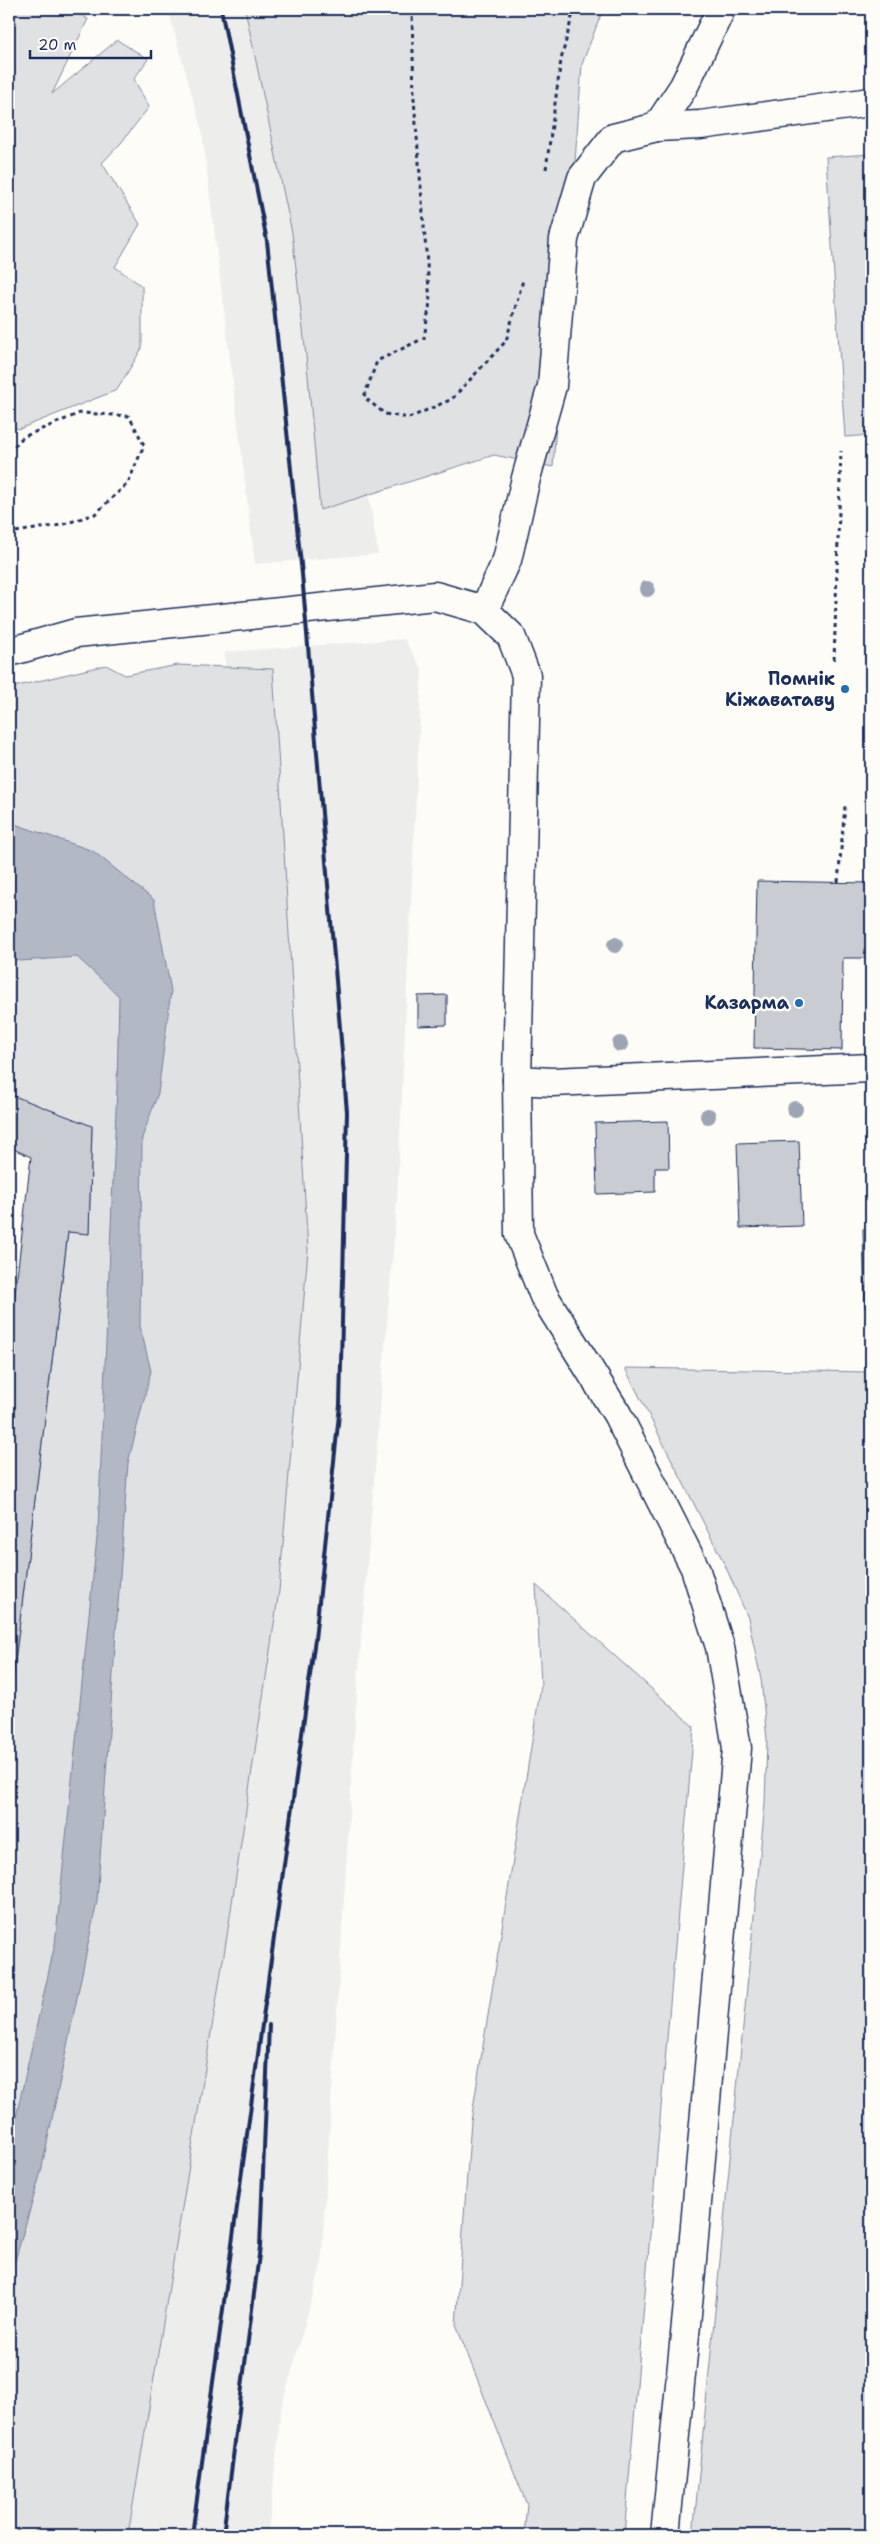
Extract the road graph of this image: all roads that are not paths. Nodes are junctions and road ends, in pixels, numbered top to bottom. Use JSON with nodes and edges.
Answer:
{"nodes":[{"id":1,"x":721,"y":9,"type":"edge"},
{"id":2,"x":871,"y":102,"type":"edge"},
{"id":3,"x":657,"y":127,"type":"junction"},
{"id":4,"x":484,"y":610,"type":"junction"},
{"id":5,"x":9,"y":652,"type":"edge"},
{"id":6,"x":871,"y":1068,"type":"edge"},
{"id":7,"x":518,"y":1080,"type":"junction"},
{"id":8,"x":665,"y":2535,"type":"edge"}],
"edges":[{"from":1,"to":3,"type":"main road"},
{"from":2,"to":3,"type":"main road"},
{"from":3,"to":4,"type":"main road"},
{"from":4,"to":5,"type":"main road"},
{"from":4,"to":7,"type":"main road"},
{"from":6,"to":7,"type":"main road"},
{"from":7,"to":8,"type":"main road"}]}
